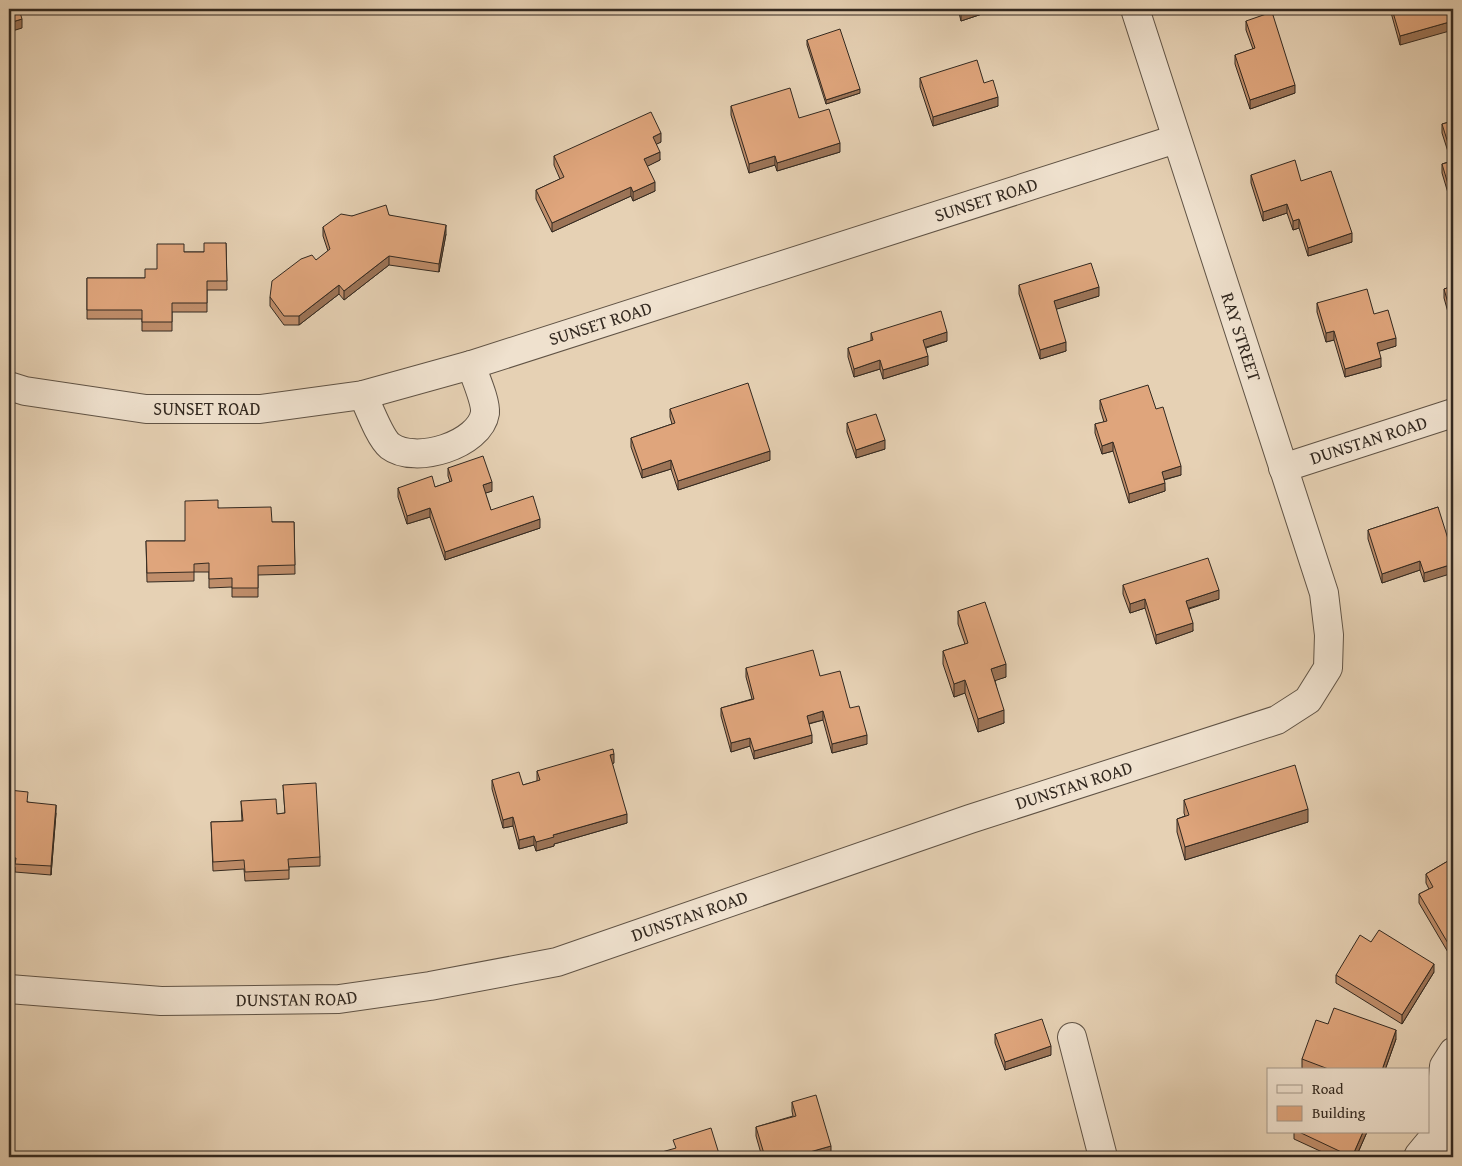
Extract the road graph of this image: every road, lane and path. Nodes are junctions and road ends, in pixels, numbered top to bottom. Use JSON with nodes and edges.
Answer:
{"nodes":[{"id":1,"x":1134,"y":9,"type":"edge"},
{"id":2,"x":1176,"y":140,"type":"junction"},
{"id":3,"x":471,"y":365,"type":"junction"},
{"id":4,"x":9,"y":386,"type":"edge"},
{"id":5,"x":363,"y":395,"type":"junction"},
{"id":6,"x":1453,"y":413,"type":"edge"},
{"id":7,"x":1283,"y":468,"type":"junction"},
{"id":8,"x":1328,"y":668,"type":"joint"},
{"id":9,"x":9,"y":989,"type":"edge"},
{"id":10,"x":1072,"y":1037,"type":"dead end"},
{"id":11,"x":1453,"y":1052,"type":"edge"},
{"id":12,"x":1438,"y":1132,"type":"junction"},
{"id":13,"x":1104,"y":1157,"type":"edge"},
{"id":14,"x":1418,"y":1157,"type":"edge"},
{"id":15,"x":1452,"y":1157,"type":"edge"}],
"edges":[{"from":1,"to":2,"type":"street","name":"RAY STREET"},
{"from":2,"to":3,"type":"street","name":"SUNSET ROAD"},
{"from":2,"to":7,"type":"street","name":"RAY STREET"},
{"from":3,"to":5,"type":"street","name":"SUNSET ROAD"},
{"from":3,"to":5,"type":"street"},
{"from":4,"to":5,"type":"street","name":"SUNSET ROAD"},
{"from":6,"to":7,"type":"street","name":"DUNSTAN ROAD"},
{"from":7,"to":8,"type":"street","name":"RAY STREET"},
{"from":8,"to":9,"type":"street","name":"DUNSTAN ROAD"},
{"from":10,"to":13,"type":"street"},
{"from":11,"to":12,"type":"street"},
{"from":12,"to":14,"type":"street"},
{"from":12,"to":15,"type":"street"}]}
